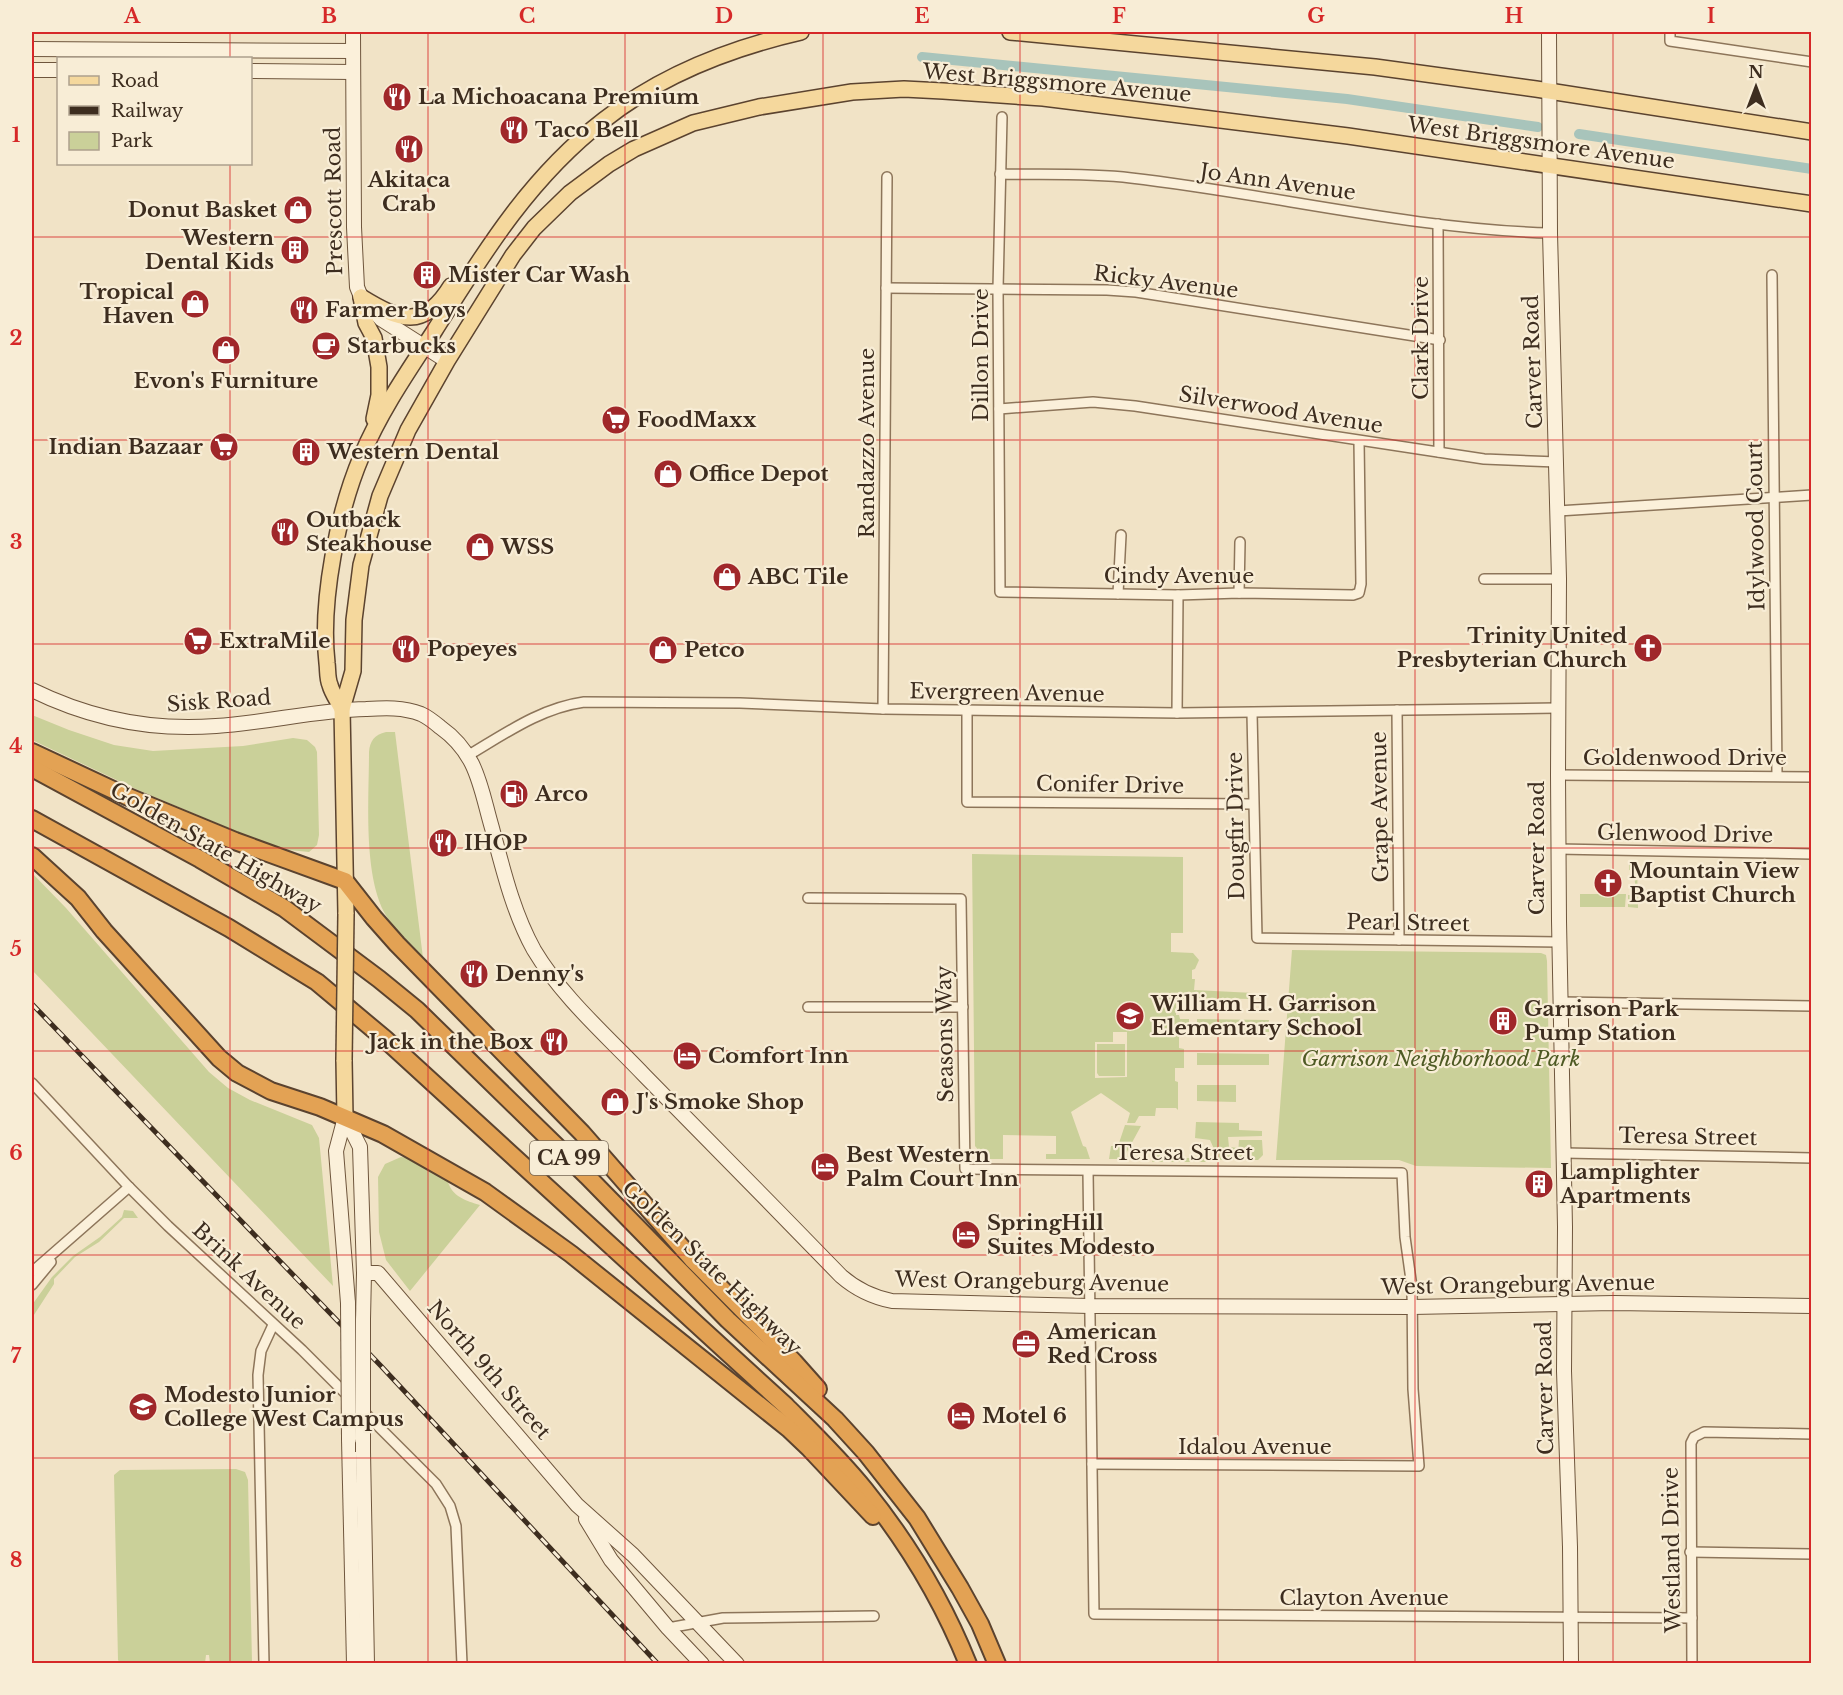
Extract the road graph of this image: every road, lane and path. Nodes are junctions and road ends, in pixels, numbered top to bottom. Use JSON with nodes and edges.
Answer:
{"nodes":[{"id":1,"x":352,"y":32,"type":"edge"},
{"id":2,"x":801,"y":32,"type":"edge"},
{"id":3,"x":1010,"y":32,"type":"edge"},
{"id":4,"x":1549,"y":32,"type":"edge"},
{"id":5,"x":1670,"y":36,"type":"edge"},
{"id":6,"x":32,"y":49,"type":"edge"},
{"id":7,"x":352,"y":51,"type":"junction"},
{"id":8,"x":1812,"y":62,"type":"edge"},
{"id":9,"x":32,"y":70,"type":"edge"},
{"id":10,"x":57,"y":70,"type":"edge"},
{"id":11,"x":252,"y":71,"type":"edge"},
{"id":12,"x":353,"y":72,"type":"junction"},
{"id":13,"x":1549,"y":92,"type":"junction"},
{"id":14,"x":1002,"y":117,"type":"dead end"},
{"id":15,"x":1812,"y":132,"type":"edge"},
{"id":16,"x":1550,"y":166,"type":"junction"},
{"id":17,"x":1000,"y":174,"type":"junction"},
{"id":18,"x":887,"y":177,"type":"dead end"},
{"id":19,"x":519,"y":203,"type":"junction"},
{"id":20,"x":1812,"y":204,"type":"edge"},
{"id":21,"x":1438,"y":224,"type":"junction"},
{"id":22,"x":1550,"y":233,"type":"junction"},
{"id":23,"x":1772,"y":275,"type":"dead end"},
{"id":24,"x":886,"y":288,"type":"junction"},
{"id":25,"x":998,"y":289,"type":"junction"},
{"id":26,"x":361,"y":297,"type":"junction"},
{"id":27,"x":1440,"y":340,"type":"junction"},
{"id":28,"x":424,"y":347,"type":"junction"},
{"id":29,"x":447,"y":361,"type":"junction"},
{"id":30,"x":999,"y":409,"type":"junction"},
{"id":31,"x":1359,"y":441,"type":"junction"},
{"id":32,"x":368,"y":442,"type":"junction"},
{"id":33,"x":1439,"y":452,"type":"junction"},
{"id":34,"x":1557,"y":462,"type":"junction"},
{"id":35,"x":1812,"y":495,"type":"edge"},
{"id":36,"x":1774,"y":497,"type":"junction"},
{"id":37,"x":1558,"y":512,"type":"junction"},
{"id":38,"x":1121,"y":535,"type":"dead end"},
{"id":39,"x":1240,"y":542,"type":"dead end"},
{"id":40,"x":1484,"y":579,"type":"dead end"},
{"id":41,"x":1559,"y":579,"type":"junction"},
{"id":42,"x":1000,"y":592,"type":"joint"},
{"id":43,"x":1239,"y":593,"type":"junction"},
{"id":44,"x":1118,"y":594,"type":"junction"},
{"id":45,"x":1178,"y":595,"type":"junction"},
{"id":46,"x":32,"y":690,"type":"edge"},
{"id":47,"x":1557,"y":708,"type":"junction"},
{"id":48,"x":342,"y":709,"type":"junction"},
{"id":49,"x":883,"y":709,"type":"junction"},
{"id":50,"x":967,"y":710,"type":"junction"},
{"id":51,"x":1397,"y":710,"type":"junction"},
{"id":52,"x":1176,"y":713,"type":"junction"},
{"id":53,"x":1252,"y":713,"type":"junction"},
{"id":54,"x":32,"y":752,"type":"edge"},
{"id":55,"x":469,"y":755,"type":"junction"},
{"id":56,"x":32,"y":768,"type":"edge"},
{"id":57,"x":1558,"y":775,"type":"junction"},
{"id":58,"x":1777,"y":777,"type":"junction"},
{"id":59,"x":1812,"y":777,"type":"edge"},
{"id":60,"x":1253,"y":804,"type":"junction"},
{"id":61,"x":32,"y":819,"type":"edge"},
{"id":62,"x":1558,"y":849,"type":"junction"},
{"id":63,"x":1812,"y":854,"type":"edge"},
{"id":64,"x":32,"y":856,"type":"edge"},
{"id":65,"x":345,"y":881,"type":"junction"},
{"id":66,"x":808,"y":898,"type":"dead end"},
{"id":67,"x":1257,"y":938,"type":"joint"},
{"id":68,"x":1399,"y":940,"type":"junction"},
{"id":69,"x":1559,"y":942,"type":"junction"},
{"id":70,"x":1562,"y":1002,"type":"junction"},
{"id":71,"x":1812,"y":1006,"type":"edge"},
{"id":72,"x":808,"y":1007,"type":"dead end"},
{"id":73,"x":963,"y":1007,"type":"junction"},
{"id":74,"x":32,"y":1083,"type":"edge"},
{"id":75,"x":345,"y":1117,"type":"junction"},
{"id":76,"x":1564,"y":1153,"type":"junction"},
{"id":77,"x":1812,"y":1158,"type":"edge"},
{"id":78,"x":965,"y":1169,"type":"joint"},
{"id":79,"x":1088,"y":1171,"type":"junction"},
{"id":80,"x":129,"y":1187,"type":"junction"},
{"id":81,"x":61,"y":1248,"type":"junction"},
{"id":82,"x":32,"y":1272,"type":"edge"},
{"id":83,"x":364,"y":1273,"type":"junction"},
{"id":84,"x":32,"y":1285,"type":"edge"},
{"id":85,"x":1565,"y":1305,"type":"junction"},
{"id":86,"x":1090,"y":1306,"type":"junction"},
{"id":87,"x":1812,"y":1306,"type":"edge"},
{"id":88,"x":1412,"y":1307,"type":"junction"},
{"id":89,"x":273,"y":1325,"type":"junction"},
{"id":90,"x":1812,"y":1434,"type":"edge"},
{"id":91,"x":1092,"y":1464,"type":"junction"},
{"id":92,"x":892,"y":1484,"type":"junction"},
{"id":93,"x":577,"y":1505,"type":"junction"},
{"id":94,"x":909,"y":1552,"type":"junction"},
{"id":95,"x":1690,"y":1552,"type":"junction"},
{"id":96,"x":1812,"y":1554,"type":"edge"},
{"id":97,"x":874,"y":1616,"type":"dead end"},
{"id":98,"x":1570,"y":1617,"type":"junction"},
{"id":99,"x":1692,"y":1618,"type":"junction"},
{"id":100,"x":699,"y":1622,"type":"junction"},
{"id":101,"x":668,"y":1628,"type":"junction"},
{"id":102,"x":264,"y":1664,"type":"edge"},
{"id":103,"x":354,"y":1664,"type":"edge"},
{"id":104,"x":367,"y":1664,"type":"edge"},
{"id":105,"x":462,"y":1664,"type":"edge"},
{"id":106,"x":702,"y":1664,"type":"edge"},
{"id":107,"x":737,"y":1664,"type":"edge"},
{"id":108,"x":969,"y":1664,"type":"edge"},
{"id":109,"x":997,"y":1664,"type":"edge"},
{"id":110,"x":1571,"y":1664,"type":"edge"},
{"id":111,"x":1692,"y":1664,"type":"edge"}],
"edges":[{"from":1,"to":7,"type":"street","name":"Prescott Road"},
{"from":2,"to":19,"type":"main road","name":"West Briggsmore Avenue"},
{"from":3,"to":13,"type":"main road"},
{"from":4,"to":13,"type":"street","name":"Carver Road"},
{"from":5,"to":8,"type":"street"},
{"from":6,"to":7,"type":"street"},
{"from":7,"to":12,"type":"street","name":"Prescott Road"},
{"from":9,"to":10,"type":"street"},
{"from":11,"to":12,"type":"street"},
{"from":12,"to":26,"type":"street","name":"Prescott Road"},
{"from":13,"to":15,"type":"main road"},
{"from":13,"to":16,"type":"street","name":"Carver Road"},
{"from":14,"to":17,"type":"street","name":"Dillon Drive"},
{"from":16,"to":20,"type":"main road","name":"West Briggsmore Avenue"},
{"from":16,"to":22,"type":"street","name":"Carver Road"},
{"from":16,"to":29,"type":"main road","name":"West Briggsmore Avenue"},
{"from":17,"to":21,"type":"street","name":"Jo Ann Avenue"},
{"from":17,"to":25,"type":"street","name":"Dillon Drive"},
{"from":18,"to":24,"type":"street","name":"Randazzo Avenue"},
{"from":19,"to":26,"type":"main road"},
{"from":19,"to":28,"type":"main road","name":"West Briggsmore Avenue"},
{"from":21,"to":22,"type":"street","name":"Jo Ann Avenue"},
{"from":21,"to":27,"type":"street","name":"Clark Drive"},
{"from":22,"to":34,"type":"street","name":"Carver Road"},
{"from":23,"to":36,"type":"street","name":"Idylwood Court"},
{"from":24,"to":25,"type":"street","name":"Ricky Avenue"},
{"from":24,"to":49,"type":"street","name":"Randazzo Avenue"},
{"from":25,"to":27,"type":"street","name":"Ricky Avenue"},
{"from":25,"to":30,"type":"street","name":"Dillon Drive"},
{"from":26,"to":28,"type":"street","name":"Prescott Road"},
{"from":26,"to":32,"type":"main road"},
{"from":27,"to":33,"type":"street","name":"Clark Drive"},
{"from":28,"to":29,"type":"street","name":"Prescott Road"},
{"from":28,"to":32,"type":"main road","name":"West Briggsmore Avenue"},
{"from":29,"to":48,"type":"main road","name":"West Briggsmore Avenue"},
{"from":30,"to":31,"type":"street","name":"Silverwood Avenue"},
{"from":30,"to":42,"type":"street","name":"Dillon Drive"},
{"from":31,"to":33,"type":"street","name":"Silverwood Avenue"},
{"from":31,"to":43,"type":"street","name":"Cindy Avenue"},
{"from":32,"to":48,"type":"main road","name":"West Briggsmore Avenue"},
{"from":33,"to":34,"type":"street","name":"Silverwood Avenue"},
{"from":34,"to":37,"type":"street","name":"Carver Road"},
{"from":35,"to":36,"type":"street"},
{"from":36,"to":37,"type":"street"},
{"from":36,"to":58,"type":"street","name":"Idylwood Court"},
{"from":37,"to":41,"type":"street","name":"Carver Road"},
{"from":38,"to":44,"type":"street"},
{"from":39,"to":43,"type":"street"},
{"from":40,"to":41,"type":"street"},
{"from":41,"to":47,"type":"street","name":"Carver Road"},
{"from":42,"to":44,"type":"street","name":"Cindy Avenue"},
{"from":43,"to":45,"type":"street","name":"Cindy Avenue"},
{"from":44,"to":45,"type":"street","name":"Cindy Avenue"},
{"from":45,"to":52,"type":"street"},
{"from":46,"to":48,"type":"street","name":"Sisk Road"},
{"from":47,"to":51,"type":"street","name":"Evergreen Avenue"},
{"from":47,"to":57,"type":"street","name":"Carver Road"},
{"from":48,"to":55,"type":"street","name":"West Orangeburg Avenue"},
{"from":48,"to":65,"type":"main road","name":"West Briggsmore Avenue"},
{"from":49,"to":50,"type":"street","name":"Evergreen Avenue"},
{"from":49,"to":55,"type":"street","name":"Evergreen Avenue"},
{"from":50,"to":52,"type":"street","name":"Evergreen Avenue"},
{"from":50,"to":60,"type":"street","name":"Conifer Drive"},
{"from":51,"to":53,"type":"street","name":"Evergreen Avenue"},
{"from":51,"to":68,"type":"street","name":"Grape Avenue"},
{"from":52,"to":53,"type":"street","name":"Evergreen Avenue"},
{"from":53,"to":60,"type":"street","name":"Dougfir Drive"},
{"from":54,"to":65,"type":"highway"},
{"from":55,"to":86,"type":"street","name":"West Orangeburg Avenue"},
{"from":56,"to":92,"type":"highway","name":"Golden State Highway","number":"CA 99"},
{"from":57,"to":58,"type":"street","name":"Goldenwood Drive"},
{"from":57,"to":62,"type":"street","name":"Carver Road"},
{"from":58,"to":59,"type":"street","name":"Goldenwood Drive"},
{"from":60,"to":67,"type":"street","name":"Dougfir Drive"},
{"from":61,"to":94,"type":"highway","number":"CA 99"},
{"from":62,"to":63,"type":"street","name":"Glenwood Drive"},
{"from":62,"to":69,"type":"street","name":"Carver Road"},
{"from":64,"to":75,"type":"highway"},
{"from":65,"to":75,"type":"main road","name":"West Briggsmore Avenue","bridge":true},
{"from":65,"to":92,"type":"highway"},
{"from":66,"to":73,"type":"street","name":"Seasons Way"},
{"from":67,"to":68,"type":"street","name":"Pearl Street"},
{"from":68,"to":69,"type":"street","name":"Pearl Street"},
{"from":69,"to":70,"type":"street","name":"Carver Road"},
{"from":70,"to":71,"type":"street"},
{"from":70,"to":76,"type":"street","name":"Carver Road"},
{"from":72,"to":73,"type":"street"},
{"from":73,"to":78,"type":"street","name":"Seasons Way"},
{"from":74,"to":80,"type":"street","name":"Brink Avenue"},
{"from":75,"to":83,"type":"street"},
{"from":75,"to":94,"type":"highway"},
{"from":75,"to":103,"type":"street","bridge":true},
{"from":76,"to":77,"type":"street","name":"Teresa Street"},
{"from":76,"to":85,"type":"street","name":"Carver Road"},
{"from":78,"to":79,"type":"street","name":"Teresa Street"},
{"from":79,"to":86,"type":"street"},
{"from":79,"to":88,"type":"street","name":"Teresa Street"},
{"from":80,"to":81,"type":"street"},
{"from":80,"to":89,"type":"street","name":"Brink Avenue"},
{"from":81,"to":82,"type":"street"},
{"from":81,"to":84,"type":"street"},
{"from":83,"to":93,"type":"street","name":"North 9th Street"},
{"from":83,"to":104,"type":"street","bridge":true},
{"from":85,"to":87,"type":"street","name":"West Orangeburg Avenue"},
{"from":85,"to":88,"type":"street","name":"West Orangeburg Avenue"},
{"from":85,"to":98,"type":"street","name":"Carver Road"},
{"from":86,"to":88,"type":"street","name":"West Orangeburg Avenue"},
{"from":86,"to":91,"type":"street"},
{"from":88,"to":91,"type":"street","name":"Idalou Avenue"},
{"from":89,"to":102,"type":"street"},
{"from":89,"to":105,"type":"street","name":"Brink Avenue"},
{"from":90,"to":95,"type":"street","name":"Westland Drive"},
{"from":91,"to":98,"type":"street","name":"Clayton Avenue"},
{"from":92,"to":109,"type":"highway","name":"Golden State Highway","number":"CA 99"},
{"from":93,"to":100,"type":"street","name":"North 9th Street"},
{"from":93,"to":101,"type":"street","name":"North 9th Street"},
{"from":94,"to":108,"type":"highway","number":"CA 99"},
{"from":95,"to":96,"type":"street"},
{"from":95,"to":99,"type":"street","name":"Westland Drive"},
{"from":97,"to":100,"type":"street"},
{"from":98,"to":99,"type":"street","name":"Clayton Avenue"},
{"from":98,"to":110,"type":"street","name":"Carver Road"},
{"from":99,"to":111,"type":"street","name":"Westland Drive"},
{"from":100,"to":101,"type":"street"},
{"from":100,"to":107,"type":"street","name":"North 9th Street"},
{"from":101,"to":106,"type":"street","name":"North 9th Street"}]}
